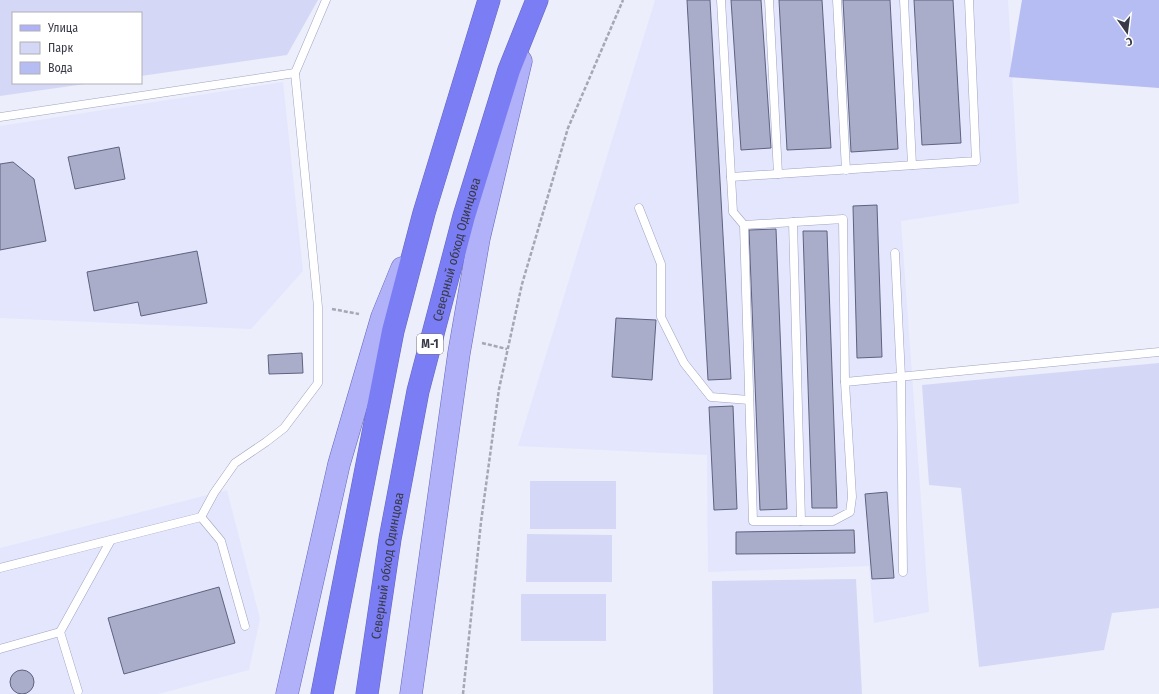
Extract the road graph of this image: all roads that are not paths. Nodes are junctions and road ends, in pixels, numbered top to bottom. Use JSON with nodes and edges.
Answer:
{"nodes":[{"id":1,"x":326,"y":0,"type":"edge"},
{"id":2,"x":489,"y":0,"type":"edge"},
{"id":3,"x":721,"y":0,"type":"edge"},
{"id":4,"x":769,"y":0,"type":"edge"},
{"id":5,"x":837,"y":0,"type":"edge"},
{"id":6,"x":904,"y":0,"type":"edge"},
{"id":7,"x":969,"y":0,"type":"edge"},
{"id":8,"x":536,"y":3,"type":"edge"},
{"id":9,"x":295,"y":73,"type":"junction"},
{"id":10,"x":0,"y":117,"type":"edge"},
{"id":11,"x":912,"y":165,"type":"junction"},
{"id":12,"x":846,"y":170,"type":"junction"},
{"id":13,"x":778,"y":174,"type":"junction"},
{"id":14,"x":731,"y":177,"type":"junction"},
{"id":15,"x":639,"y":208,"type":"dead end"},
{"id":16,"x":424,"y":213,"type":"junction"},
{"id":17,"x":793,"y":222,"type":"junction"},
{"id":18,"x":744,"y":225,"type":"junction"},
{"id":19,"x":895,"y":253,"type":"dead end"},
{"id":20,"x":1159,"y":352,"type":"edge"},
{"id":21,"x":901,"y":377,"type":"junction"},
{"id":22,"x":845,"y":382,"type":"junction"},
{"id":23,"x":749,"y":400,"type":"junction"},
{"id":24,"x":201,"y":516,"type":"junction"},
{"id":25,"x":801,"y":521,"type":"junction"},
{"id":26,"x":111,"y":540,"type":"junction"},
{"id":27,"x":0,"y":568,"type":"edge"},
{"id":28,"x":903,"y":572,"type":"dead end"},
{"id":29,"x":245,"y":626,"type":"dead end"},
{"id":30,"x":60,"y":632,"type":"junction"},
{"id":31,"x":0,"y":649,"type":"edge"},
{"id":32,"x":78,"y":691,"type":"dead end"},
{"id":33,"x":287,"y":694,"type":"edge"},
{"id":34,"x":322,"y":694,"type":"edge"},
{"id":35,"x":367,"y":694,"type":"edge"},
{"id":36,"x":412,"y":694,"type":"edge"}],
"edges":[{"from":1,"to":9,"type":"lane"},
{"from":2,"to":16,"type":"highway"},
{"from":3,"to":14,"type":"lane"},
{"from":4,"to":13,"type":"lane"},
{"from":5,"to":12,"type":"lane"},
{"from":6,"to":11,"type":"lane"},
{"from":7,"to":11,"type":"lane"},
{"from":8,"to":35,"type":"highway","name":"Северный обход Одинцова","number":"М-1"},
{"from":8,"to":36,"type":"main road"},
{"from":9,"to":10,"type":"lane"},
{"from":9,"to":24,"type":"lane"},
{"from":11,"to":12,"type":"lane"},
{"from":12,"to":13,"type":"lane"},
{"from":13,"to":14,"type":"lane"},
{"from":14,"to":18,"type":"lane"},
{"from":15,"to":23,"type":"lane"},
{"from":16,"to":33,"type":"main road"},
{"from":16,"to":34,"type":"highway"},
{"from":17,"to":18,"type":"lane"},
{"from":17,"to":22,"type":"lane"},
{"from":17,"to":25,"type":"lane"},
{"from":18,"to":23,"type":"lane"},
{"from":19,"to":21,"type":"lane"},
{"from":20,"to":21,"type":"lane"},
{"from":21,"to":22,"type":"lane"},
{"from":21,"to":28,"type":"lane"},
{"from":22,"to":25,"type":"lane"},
{"from":23,"to":25,"type":"lane"},
{"from":24,"to":26,"type":"lane"},
{"from":24,"to":29,"type":"lane"},
{"from":26,"to":27,"type":"lane"},
{"from":26,"to":30,"type":"lane"},
{"from":30,"to":31,"type":"lane"},
{"from":30,"to":32,"type":"lane"}]}
